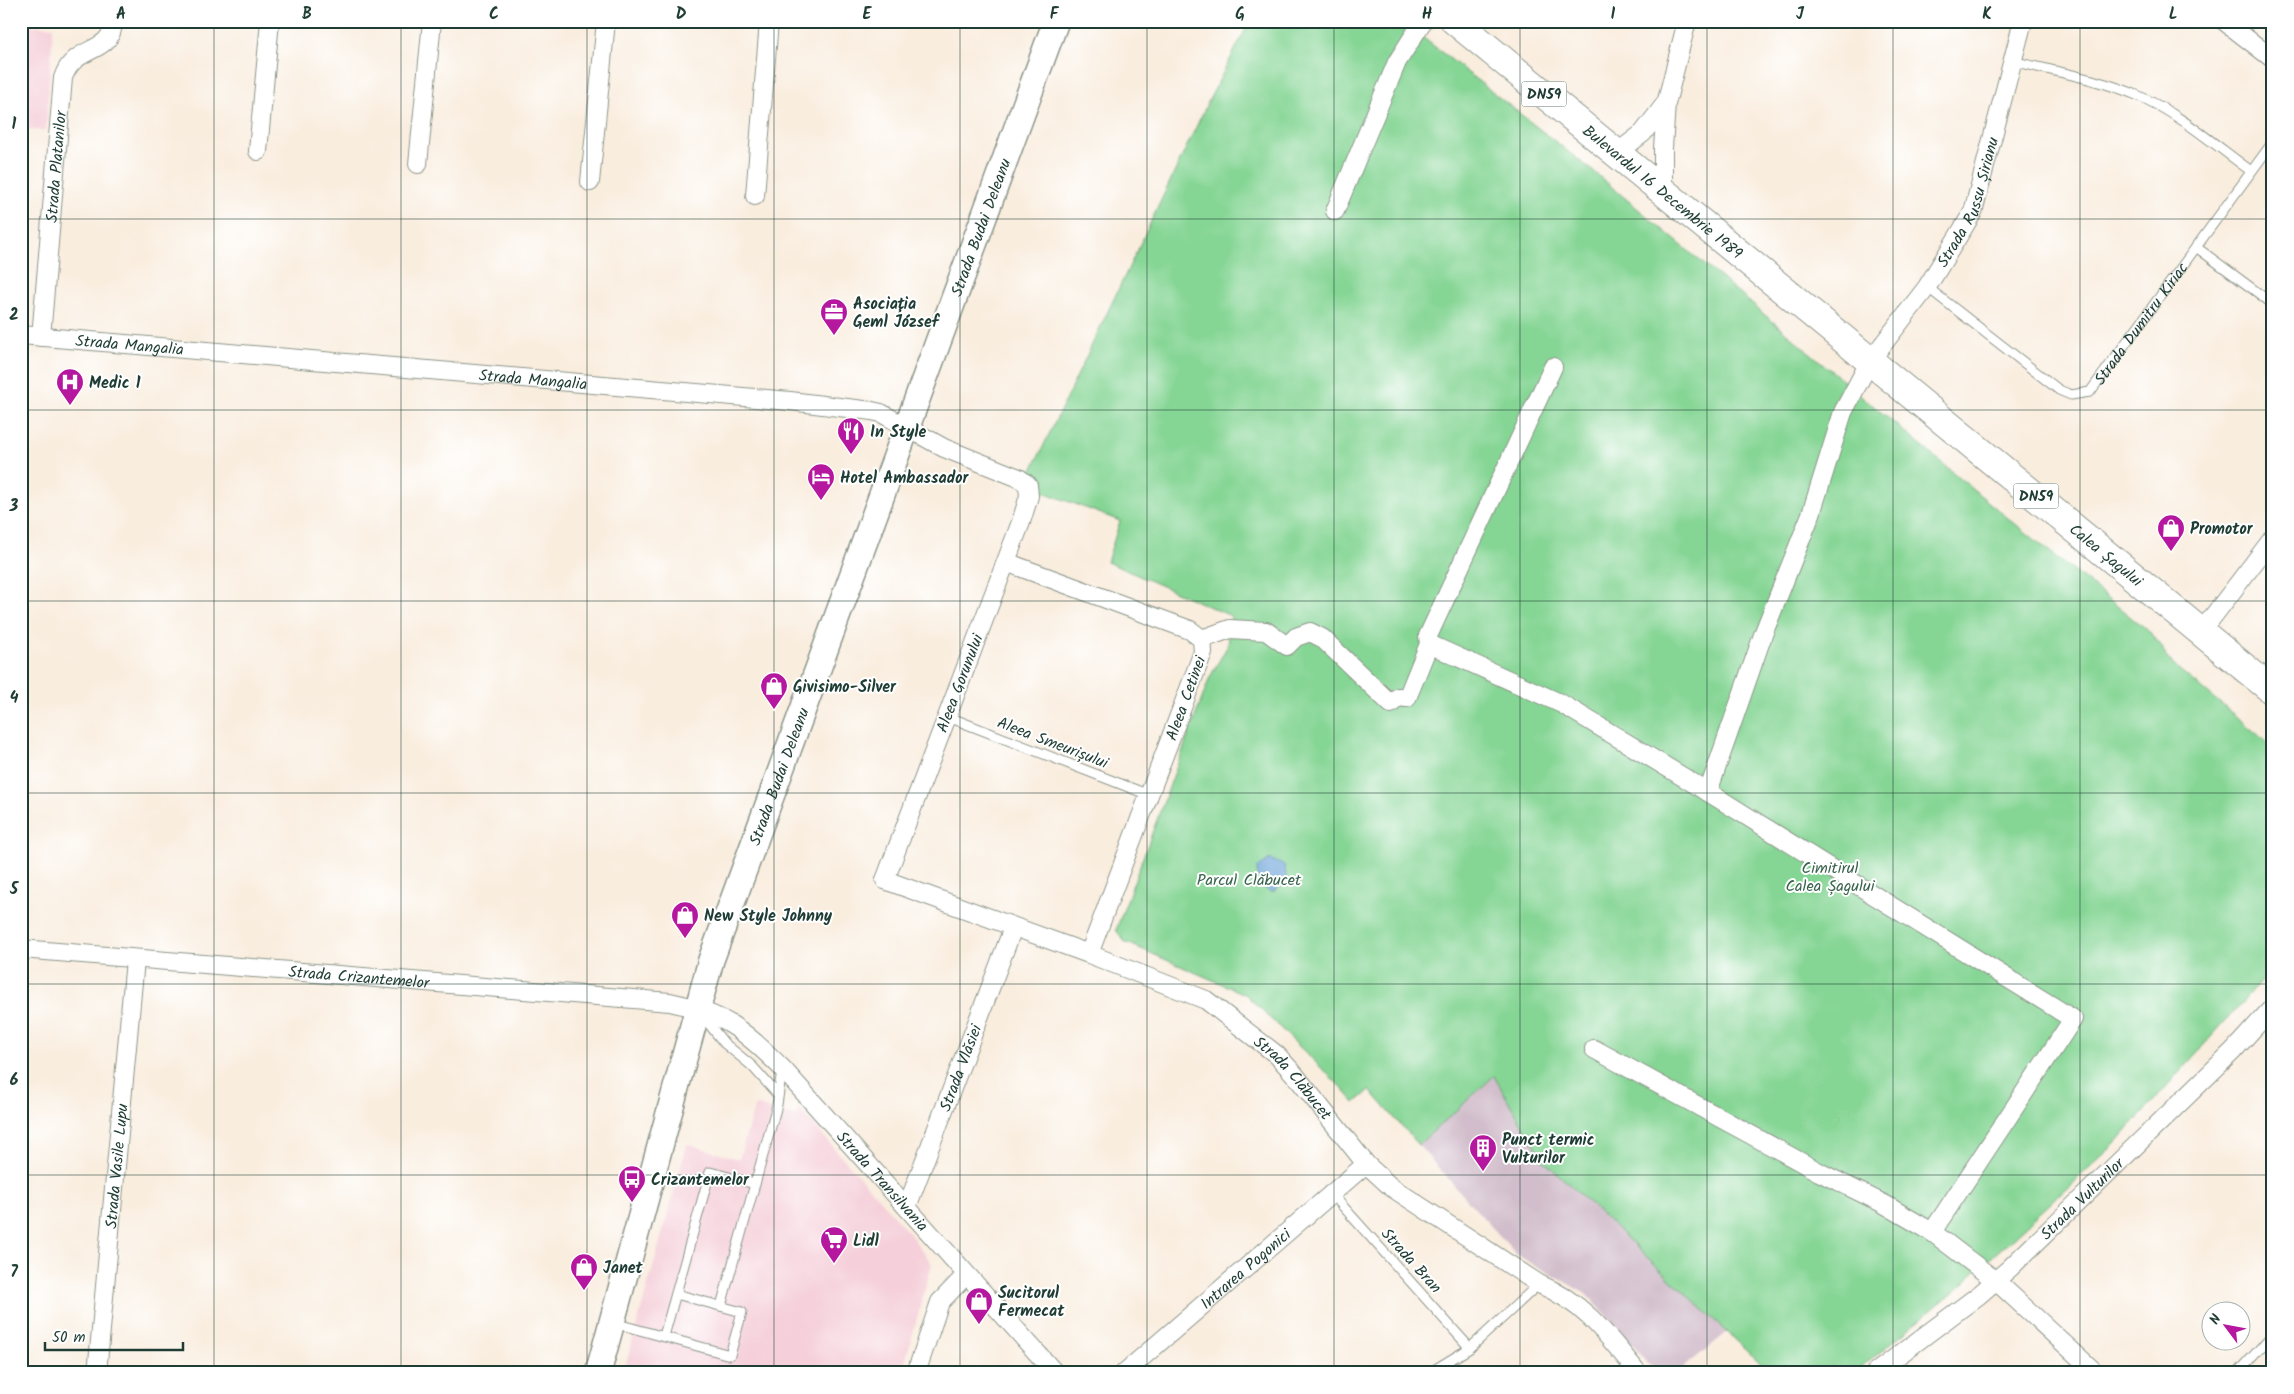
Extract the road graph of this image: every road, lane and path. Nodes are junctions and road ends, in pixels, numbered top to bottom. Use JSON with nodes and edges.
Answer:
{"nodes":[{"id":1,"x":113,"y":21,"type":"edge"},
{"id":2,"x":270,"y":21,"type":"edge"},
{"id":3,"x":432,"y":21,"type":"edge"},
{"id":4,"x":606,"y":21,"type":"edge"},
{"id":5,"x":769,"y":21,"type":"edge"},
{"id":6,"x":1056,"y":21,"type":"edge"},
{"id":7,"x":1423,"y":21,"type":"edge"},
{"id":8,"x":1455,"y":21,"type":"edge"},
{"id":9,"x":1687,"y":21,"type":"edge"},
{"id":10,"x":2023,"y":21,"type":"edge"},
{"id":11,"x":2224,"y":21,"type":"edge"},
{"id":12,"x":2273,"y":59,"type":"edge"},
{"id":13,"x":2013,"y":61,"type":"junction"},
{"id":14,"x":1666,"y":104,"type":"junction"},
{"id":15,"x":2273,"y":142,"type":"edge"},
{"id":16,"x":258,"y":152,"type":"dead end"},
{"id":17,"x":1618,"y":153,"type":"junction"},
{"id":18,"x":418,"y":164,"type":"dead end"},
{"id":19,"x":2251,"y":170,"type":"junction"},
{"id":20,"x":590,"y":182,"type":"dead end"},
{"id":21,"x":1663,"y":190,"type":"junction"},
{"id":22,"x":755,"y":196,"type":"dead end"},
{"id":23,"x":1336,"y":211,"type":"dead end"},
{"id":24,"x":2196,"y":247,"type":"junction"},
{"id":25,"x":1928,"y":287,"type":"junction"},
{"id":26,"x":2273,"y":304,"type":"edge"},
{"id":27,"x":21,"y":336,"type":"edge"},
{"id":28,"x":41,"y":338,"type":"junction"},
{"id":29,"x":1870,"y":361,"type":"junction"},
{"id":30,"x":1553,"y":367,"type":"dead end"},
{"id":31,"x":906,"y":426,"type":"junction"},
{"id":32,"x":1028,"y":485,"type":"joint"},
{"id":33,"x":2273,"y":538,"type":"edge"},
{"id":34,"x":1006,"y":562,"type":"junction"},
{"id":35,"x":2201,"y":632,"type":"junction"},
{"id":36,"x":1202,"y":639,"type":"junction"},
{"id":37,"x":1429,"y":644,"type":"junction"},
{"id":38,"x":2273,"y":691,"type":"edge"},
{"id":39,"x":946,"y":716,"type":"junction"},
{"id":40,"x":1708,"y":792,"type":"junction"},
{"id":41,"x":1149,"y":795,"type":"junction"},
{"id":42,"x":884,"y":880,"type":"joint"},
{"id":43,"x":1014,"y":928,"type":"junction"},
{"id":44,"x":21,"y":949,"type":"edge"},
{"id":45,"x":1089,"y":954,"type":"junction"},
{"id":46,"x":135,"y":960,"type":"junction"},
{"id":47,"x":2273,"y":1007,"type":"edge"},
{"id":48,"x":696,"y":1008,"type":"junction"},
{"id":49,"x":1594,"y":1049,"type":"dead end"},
{"id":50,"x":782,"y":1068,"type":"junction"},
{"id":51,"x":778,"y":1095,"type":"junction"},
{"id":52,"x":1366,"y":1164,"type":"junction"},
{"id":53,"x":755,"y":1184,"type":"junction"},
{"id":54,"x":1331,"y":1193,"type":"junction"},
{"id":55,"x":907,"y":1207,"type":"junction"},
{"id":56,"x":1932,"y":1232,"type":"junction"},
{"id":57,"x":966,"y":1275,"type":"junction"},
{"id":58,"x":1996,"y":1281,"type":"junction"},
{"id":59,"x":1539,"y":1284,"type":"junction"},
{"id":60,"x":676,"y":1294,"type":"junction"},
{"id":61,"x":721,"y":1306,"type":"junction"},
{"id":62,"x":612,"y":1322,"type":"junction"},
{"id":63,"x":2273,"y":1334,"type":"edge"},
{"id":64,"x":664,"y":1336,"type":"junction"},
{"id":65,"x":1470,"y":1348,"type":"junction"},
{"id":66,"x":97,"y":1373,"type":"edge"},
{"id":67,"x":598,"y":1373,"type":"edge"},
{"id":68,"x":916,"y":1373,"type":"edge"},
{"id":69,"x":1055,"y":1373,"type":"edge"},
{"id":70,"x":1124,"y":1373,"type":"edge"},
{"id":71,"x":1430,"y":1373,"type":"edge"},
{"id":72,"x":1638,"y":1373,"type":"edge"},
{"id":73,"x":1875,"y":1373,"type":"edge"},
{"id":74,"x":2096,"y":1373,"type":"edge"},
{"id":75,"x":2238,"y":1373,"type":"edge"}],
"edges":[{"from":1,"to":28,"type":"street","name":"Strada Platanilor"},
{"from":2,"to":16,"type":"street"},
{"from":3,"to":18,"type":"street"},
{"from":4,"to":20,"type":"street"},
{"from":5,"to":22,"type":"street"},
{"from":6,"to":31,"type":"main road","name":"Strada Budai Deleanu"},
{"from":7,"to":23,"type":"street"},
{"from":8,"to":17,"type":"main road","name":"Bulevardul 16 Decembrie 1989","number":"DN59"},
{"from":9,"to":14,"type":"street"},
{"from":10,"to":13,"type":"street","name":"Strada Russu Șirianu"},
{"from":11,"to":12,"type":"street"},
{"from":13,"to":19,"type":"lane"},
{"from":13,"to":25,"type":"street","name":"Strada Russu Șirianu"},
{"from":14,"to":17,"type":"street"},
{"from":14,"to":21,"type":"street"},
{"from":15,"to":19,"type":"lane","name":"Strada Dumitru Kiriac"},
{"from":17,"to":21,"type":"main road","name":"Bulevardul 16 Decembrie 1989","number":"DN59"},
{"from":19,"to":24,"type":"lane","name":"Strada Dumitru Kiriac"},
{"from":21,"to":29,"type":"main road","name":"Bulevardul 16 Decembrie 1989","number":"DN59"},
{"from":24,"to":25,"type":"lane","name":"Strada Dumitru Kiriac"},
{"from":24,"to":26,"type":"lane"},
{"from":25,"to":29,"type":"street","name":"Strada Russu Șirianu"},
{"from":27,"to":28,"type":"street","name":"Strada Mangalia"},
{"from":28,"to":31,"type":"street","name":"Strada Mangalia"},
{"from":29,"to":35,"type":"main road","name":"Calea Șagului","number":"DN59"},
{"from":29,"to":40,"type":"street","name":"Strada Russu Șirianu"},
{"from":30,"to":37,"type":"street"},
{"from":31,"to":32,"type":"street","name":"Strada Mangalia"},
{"from":31,"to":48,"type":"main road","name":"Strada Budai Deleanu"},
{"from":32,"to":34,"type":"street","name":"Aleea Gorunului"},
{"from":33,"to":35,"type":"street"},
{"from":34,"to":36,"type":"street","name":"Aleea Cetinei"},
{"from":34,"to":39,"type":"street","name":"Aleea Gorunului"},
{"from":35,"to":38,"type":"main road","name":"Calea Șagului","number":"DN59"},
{"from":36,"to":37,"type":"street"},
{"from":36,"to":41,"type":"street","name":"Aleea Cetinei"},
{"from":37,"to":40,"type":"street"},
{"from":39,"to":41,"type":"lane","name":"Aleea Smeurișului"},
{"from":39,"to":42,"type":"street","name":"Aleea Gorunului"},
{"from":40,"to":56,"type":"street"},
{"from":41,"to":45,"type":"street","name":"Aleea Cetinei"},
{"from":42,"to":43,"type":"street","name":"Strada Clăbucet"},
{"from":43,"to":45,"type":"street","name":"Strada Clăbucet"},
{"from":43,"to":55,"type":"street","name":"Strada Vlăsiei"},
{"from":44,"to":46,"type":"street","name":"Strada Crizantemelor"},
{"from":45,"to":52,"type":"street","name":"Strada Clăbucet"},
{"from":46,"to":48,"type":"street","name":"Strada Crizantemelor"},
{"from":46,"to":66,"type":"street","name":"Strada Vasile Lupu"},
{"from":47,"to":58,"type":"street","name":"Strada Vulturilor"},
{"from":48,"to":50,"type":"street","name":"Strada Transilvania"},
{"from":48,"to":51,"type":"lane"},
{"from":48,"to":62,"type":"main road","name":"Strada Budai Deleanu"},
{"from":49,"to":56,"type":"street"},
{"from":50,"to":51,"type":"lane"},
{"from":50,"to":55,"type":"street","name":"Strada Transilvania"},
{"from":51,"to":53,"type":"lane"},
{"from":52,"to":54,"type":"street","name":"Intrarea Pogonici"},
{"from":52,"to":59,"type":"street","name":"Strada Clăbucet"},
{"from":53,"to":60,"type":"lane"},
{"from":53,"to":61,"type":"lane"},
{"from":54,"to":65,"type":"lane","name":"Strada Bran"},
{"from":54,"to":70,"type":"street","name":"Intrarea Pogonici"},
{"from":55,"to":57,"type":"street","name":"Strada Transilvania"},
{"from":56,"to":58,"type":"street"},
{"from":57,"to":68,"type":"street"},
{"from":57,"to":69,"type":"street","name":"Strada Transilvania"},
{"from":58,"to":73,"type":"street","name":"Strada Vulturilor"},
{"from":58,"to":74,"type":"street"},
{"from":59,"to":65,"type":"lane"},
{"from":59,"to":72,"type":"street","name":"Strada Clăbucet"},
{"from":60,"to":61,"type":"lane"},
{"from":60,"to":64,"type":"lane"},
{"from":61,"to":64,"type":"lane"},
{"from":62,"to":64,"type":"lane"},
{"from":62,"to":67,"type":"main road","name":"Strada Budai Deleanu"},
{"from":63,"to":75,"type":"lane"},
{"from":65,"to":71,"type":"lane"}]}
